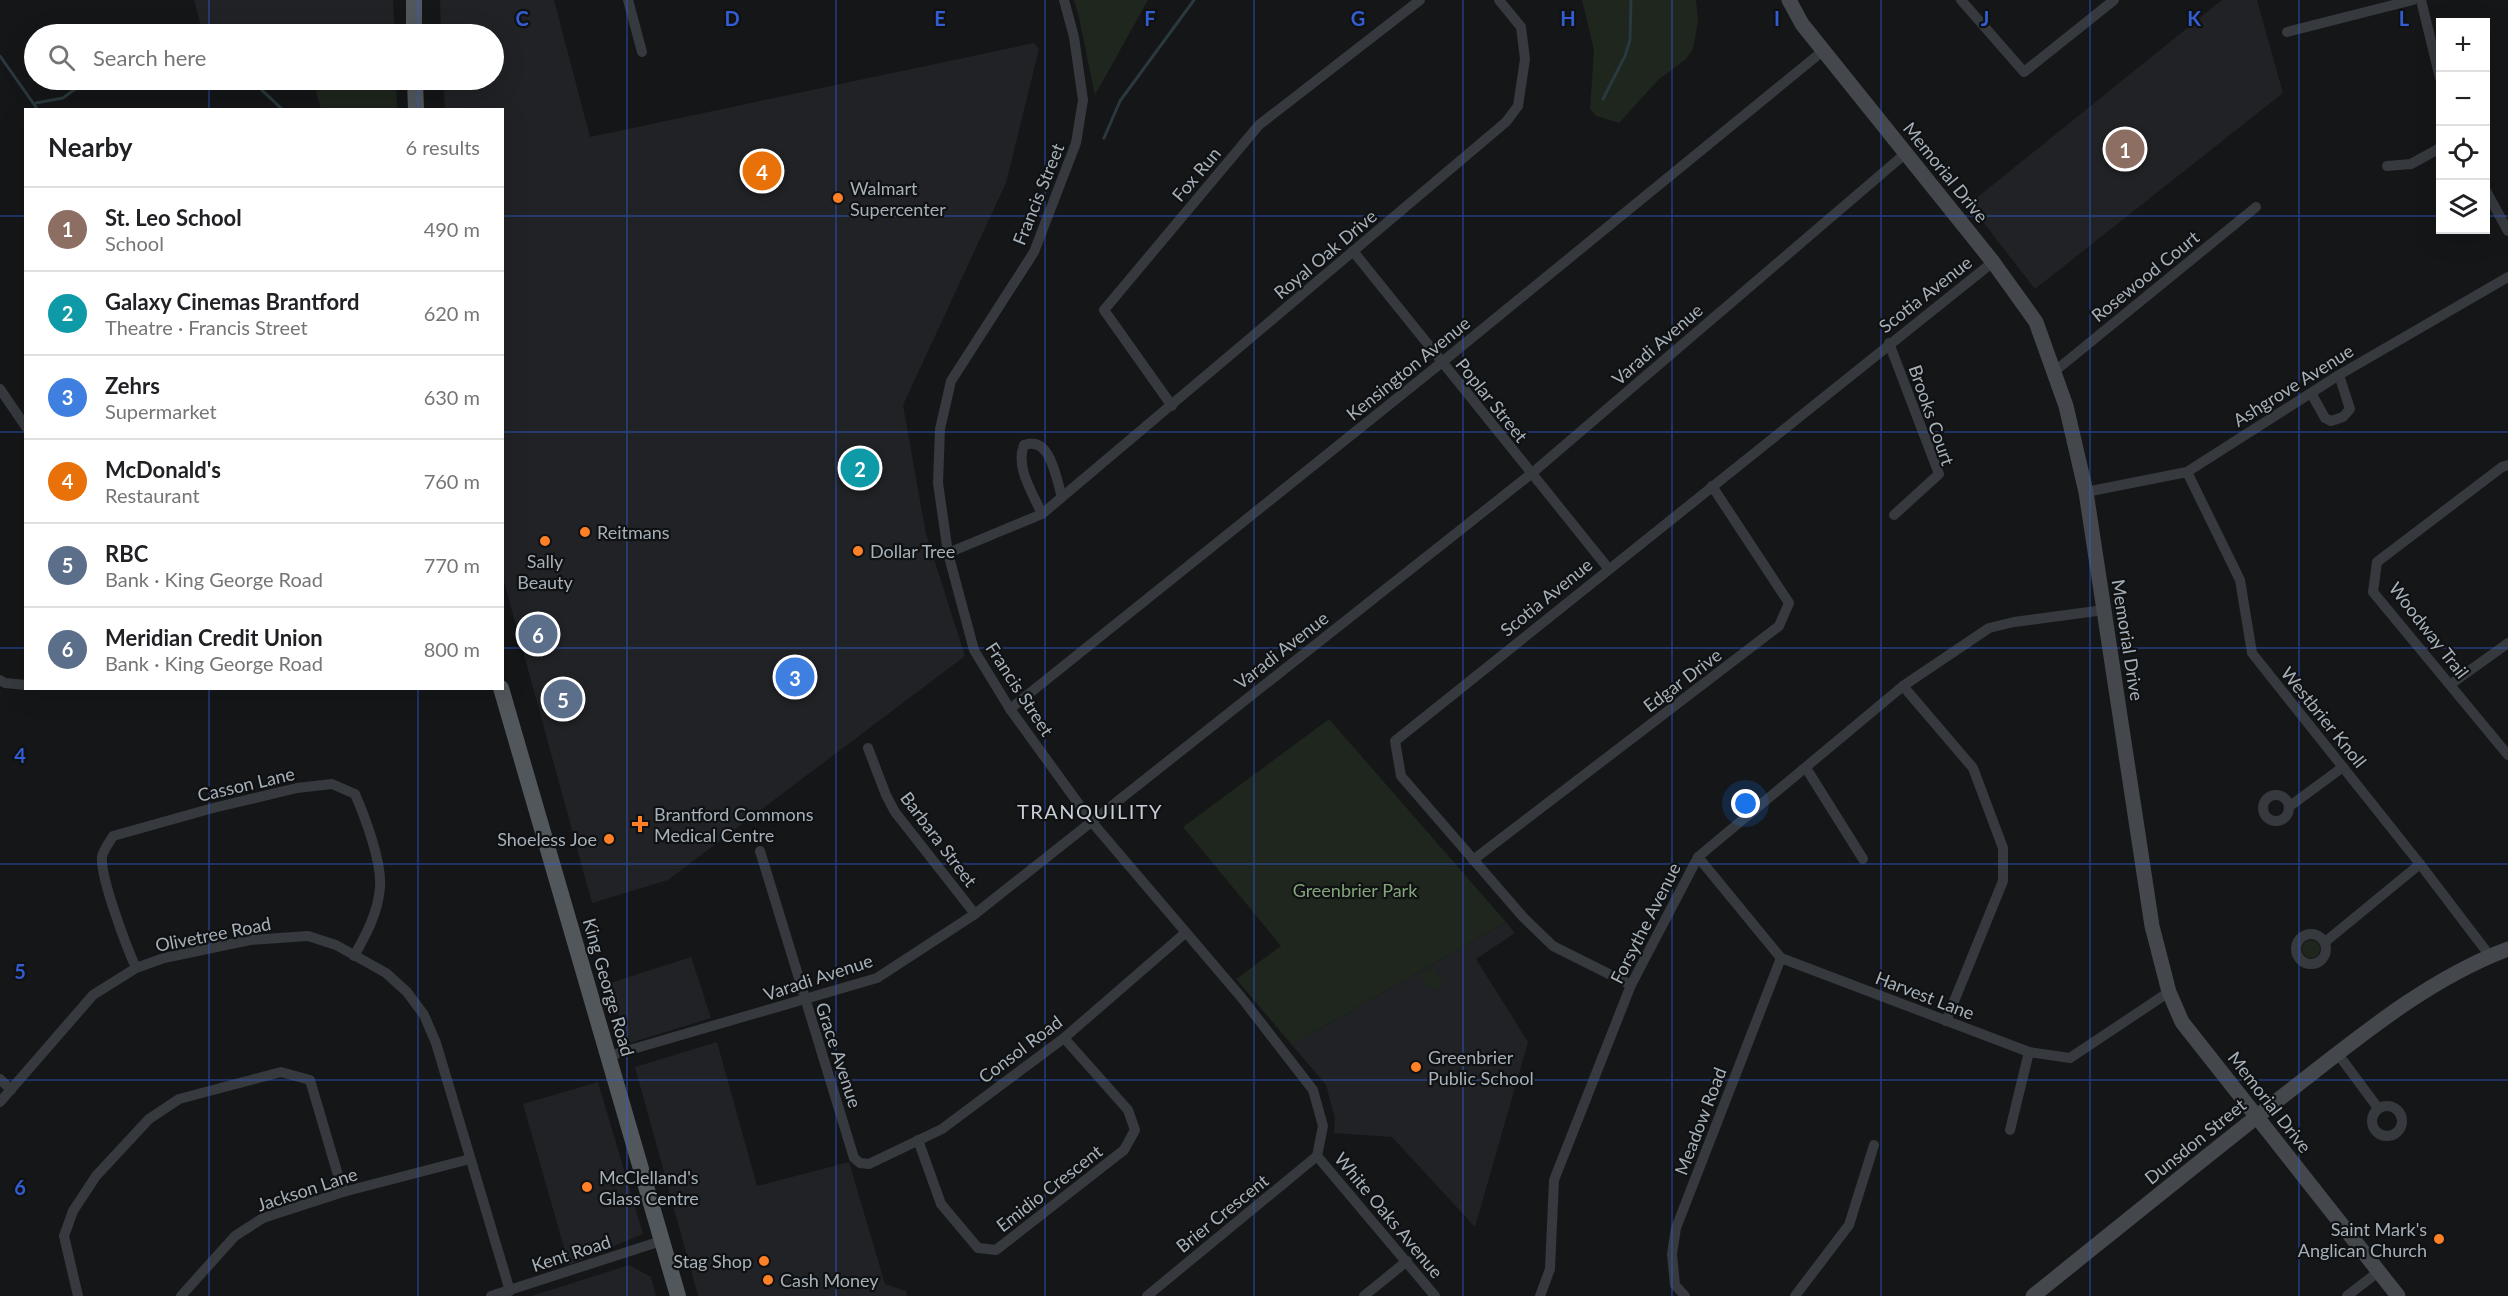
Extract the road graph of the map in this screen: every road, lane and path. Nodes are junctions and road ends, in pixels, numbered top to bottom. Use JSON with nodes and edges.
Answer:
{"nodes":[{"id":1,"x":414,"y":0,"type":"edge"},
{"id":2,"x":628,"y":0,"type":"edge"},
{"id":3,"x":1064,"y":0,"type":"edge"},
{"id":4,"x":1420,"y":0,"type":"edge"},
{"id":5,"x":1499,"y":0,"type":"edge"},
{"id":6,"x":1789,"y":0,"type":"edge"},
{"id":7,"x":1961,"y":0,"type":"edge"},
{"id":8,"x":2114,"y":0,"type":"edge"},
{"id":9,"x":2414,"y":0,"type":"edge"},
{"id":10,"x":2421,"y":0,"type":"edge"},
{"id":11,"x":414,"y":24,"type":"edge"},
{"id":12,"x":2287,"y":32,"type":"dead end"},
{"id":13,"x":1824,"y":50,"type":"junction"},
{"id":14,"x":642,"y":52,"type":"dead end"},
{"id":15,"x":2439,"y":72,"type":"edge"},
{"id":16,"x":415,"y":90,"type":"edge"},
{"id":17,"x":416,"y":108,"type":"edge"},
{"id":18,"x":2436,"y":150,"type":"edge"},
{"id":19,"x":1906,"y":153,"type":"junction"},
{"id":20,"x":2387,"y":166,"type":"dead end"},
{"id":21,"x":2490,"y":198,"type":"edge"},
{"id":22,"x":2256,"y":207,"type":"dead end"},
{"id":23,"x":2508,"y":231,"type":"edge"},
{"id":24,"x":1353,"y":251,"type":"junction"},
{"id":25,"x":1993,"y":262,"type":"junction"},
{"id":26,"x":2508,"y":277,"type":"edge"},
{"id":27,"x":1889,"y":344,"type":"junction"},
{"id":28,"x":1441,"y":363,"type":"junction"},
{"id":29,"x":2055,"y":371,"type":"junction"},
{"id":30,"x":2338,"y":375,"type":"junction"},
{"id":31,"x":0,"y":389,"type":"edge"},
{"id":32,"x":2311,"y":393,"type":"junction"},
{"id":33,"x":1172,"y":406,"type":"junction"},
{"id":34,"x":24,"y":424,"type":"edge"},
{"id":35,"x":2508,"y":465,"type":"edge"},
{"id":36,"x":2187,"y":472,"type":"junction"},
{"id":37,"x":1531,"y":474,"type":"junction"},
{"id":38,"x":1712,"y":486,"type":"junction"},
{"id":39,"x":2086,"y":492,"type":"junction"},
{"id":40,"x":1062,"y":497,"type":"junction"},
{"id":41,"x":1042,"y":514,"type":"junction"},
{"id":42,"x":1894,"y":515,"type":"dead end"},
{"id":43,"x":948,"y":553,"type":"junction"},
{"id":44,"x":1608,"y":568,"type":"junction"},
{"id":45,"x":2104,"y":610,"type":"junction"},
{"id":46,"x":2508,"y":644,"type":"edge"},
{"id":47,"x":0,"y":680,"type":"edge"},
{"id":48,"x":2451,"y":684,"type":"junction"},
{"id":49,"x":24,"y":685,"type":"edge"},
{"id":50,"x":1903,"y":686,"type":"junction"},
{"id":51,"x":502,"y":690,"type":"edge"},
{"id":52,"x":1010,"y":709,"type":"junction"},
{"id":53,"x":868,"y":747,"type":"dead end"},
{"id":54,"x":2508,"y":755,"type":"edge"},
{"id":55,"x":2343,"y":767,"type":"junction"},
{"id":56,"x":1806,"y":768,"type":"junction"},
{"id":57,"x":2290,"y":806,"type":"dead end"},
{"id":58,"x":1091,"y":821,"type":"junction"},
{"id":59,"x":760,"y":851,"type":"dead end"},
{"id":60,"x":1698,"y":857,"type":"junction"},
{"id":61,"x":1863,"y":859,"type":"dead end"},
{"id":62,"x":1473,"y":860,"type":"junction"},
{"id":63,"x":2420,"y":864,"type":"junction"},
{"id":64,"x":975,"y":914,"type":"junction"},
{"id":65,"x":1184,"y":934,"type":"junction"},
{"id":66,"x":2325,"y":942,"type":"dead end"},
{"id":67,"x":2508,"y":949,"type":"edge"},
{"id":68,"x":354,"y":956,"type":"junction"},
{"id":69,"x":2490,"y":956,"type":"junction"},
{"id":70,"x":1781,"y":958,"type":"junction"},
{"id":71,"x":136,"y":968,"type":"junction"},
{"id":72,"x":1631,"y":985,"type":"junction"},
{"id":73,"x":2169,"y":992,"type":"junction"},
{"id":74,"x":804,"y":1000,"type":"junction"},
{"id":75,"x":1946,"y":1021,"type":"junction"},
{"id":76,"x":1064,"y":1038,"type":"junction"},
{"id":77,"x":2029,"y":1052,"type":"junction"},
{"id":78,"x":2338,"y":1054,"type":"junction"},
{"id":79,"x":609,"y":1056,"type":"junction"},
{"id":80,"x":0,"y":1079,"type":"edge"},
{"id":81,"x":11,"y":1090,"type":"junction"},
{"id":82,"x":0,"y":1102,"type":"edge"},
{"id":83,"x":2378,"y":1108,"type":"dead end"},
{"id":84,"x":2256,"y":1118,"type":"junction"},
{"id":85,"x":2010,"y":1130,"type":"dead end"},
{"id":86,"x":918,"y":1140,"type":"junction"},
{"id":87,"x":1874,"y":1145,"type":"dead end"},
{"id":88,"x":1317,"y":1156,"type":"junction"},
{"id":89,"x":470,"y":1159,"type":"junction"},
{"id":90,"x":860,"y":1163,"type":"joint"},
{"id":91,"x":343,"y":1192,"type":"junction"},
{"id":92,"x":661,"y":1241,"type":"junction"},
{"id":93,"x":1407,"y":1262,"type":"junction"},
{"id":94,"x":2378,"y":1272,"type":"junction"},
{"id":95,"x":510,"y":1291,"type":"junction"},
{"id":96,"x":1799,"y":1295,"type":"edge"},
{"id":97,"x":78,"y":1296,"type":"edge"},
{"id":98,"x":181,"y":1296,"type":"edge"},
{"id":99,"x":492,"y":1296,"type":"edge"},
{"id":100,"x":678,"y":1296,"type":"edge"},
{"id":101,"x":1147,"y":1296,"type":"edge"},
{"id":102,"x":1364,"y":1296,"type":"edge"},
{"id":103,"x":1435,"y":1296,"type":"edge"},
{"id":104,"x":1540,"y":1296,"type":"edge"},
{"id":105,"x":1685,"y":1296,"type":"edge"},
{"id":106,"x":2033,"y":1296,"type":"edge"},
{"id":107,"x":2347,"y":1296,"type":"edge"},
{"id":108,"x":2398,"y":1296,"type":"edge"}],
"edges":[{"from":1,"to":11,"type":"main road"},
{"from":2,"to":14,"type":"street"},
{"from":3,"to":43,"type":"street","name":"Francis Street"},
{"from":4,"to":33,"type":"street","name":"Fox Run"},
{"from":5,"to":24,"type":"street","name":"Royal Oak Drive"},
{"from":6,"to":13,"type":"main road","name":"Memorial Drive"},
{"from":7,"to":8,"type":"street"},
{"from":9,"to":12,"type":"street"},
{"from":10,"to":15,"type":"street"},
{"from":13,"to":19,"type":"main road","name":"Memorial Drive"},
{"from":13,"to":28,"type":"street","name":"Kensington Avenue"},
{"from":16,"to":17,"type":"main road"},
{"from":18,"to":20,"type":"street"},
{"from":19,"to":25,"type":"main road","name":"Memorial Drive"},
{"from":19,"to":37,"type":"street","name":"Varadi Avenue"},
{"from":21,"to":23,"type":"street"},
{"from":22,"to":29,"type":"street","name":"Rosewood Court"},
{"from":24,"to":28,"type":"street","name":"Poplar Street"},
{"from":24,"to":33,"type":"street","name":"Royal Oak Drive"},
{"from":25,"to":27,"type":"street","name":"Scotia Avenue"},
{"from":25,"to":29,"type":"main road","name":"Memorial Drive"},
{"from":26,"to":30,"type":"street","name":"Ashgrove Avenue"},
{"from":27,"to":38,"type":"street","name":"Scotia Avenue"},
{"from":27,"to":42,"type":"street","name":"Brooks Court"},
{"from":28,"to":37,"type":"street","name":"Poplar Street"},
{"from":28,"to":52,"type":"street","name":"Kensington Avenue"},
{"from":29,"to":39,"type":"main road","name":"Memorial Drive"},
{"from":30,"to":32,"type":"street","name":"Ashgrove Avenue"},
{"from":30,"to":32,"type":"street"},
{"from":31,"to":34,"type":"street"},
{"from":32,"to":36,"type":"street","name":"Ashgrove Avenue"},
{"from":33,"to":40,"type":"street","name":"Royal Oak Drive"},
{"from":35,"to":48,"type":"street","name":"Woodway Trail"},
{"from":36,"to":39,"type":"street","name":"Ashgrove Avenue"},
{"from":36,"to":55,"type":"street","name":"Westbrier Knoll"},
{"from":37,"to":44,"type":"street","name":"Poplar Street"},
{"from":37,"to":58,"type":"street","name":"Varadi Avenue"},
{"from":38,"to":44,"type":"street","name":"Scotia Avenue"},
{"from":38,"to":62,"type":"street","name":"Edgar Drive"},
{"from":39,"to":45,"type":"main road","name":"Memorial Drive"},
{"from":40,"to":41,"type":"street","name":"Royal Oak Drive"},
{"from":40,"to":41,"type":"street"},
{"from":41,"to":43,"type":"street","name":"Royal Oak Drive"},
{"from":43,"to":52,"type":"street","name":"Francis Street"},
{"from":44,"to":62,"type":"street","name":"Scotia Avenue"},
{"from":45,"to":50,"type":"street","name":"Forsythe Avenue"},
{"from":45,"to":73,"type":"main road","name":"Memorial Drive"},
{"from":46,"to":48,"type":"street"},
{"from":47,"to":49,"type":"street"},
{"from":48,"to":54,"type":"street","name":"Woodway Trail"},
{"from":50,"to":56,"type":"street","name":"Forsythe Avenue"},
{"from":50,"to":75,"type":"street"},
{"from":51,"to":79,"type":"main road","name":"King George Road"},
{"from":52,"to":58,"type":"street","name":"Francis Street"},
{"from":53,"to":64,"type":"street","name":"Barbara Street"},
{"from":55,"to":57,"type":"street"},
{"from":55,"to":63,"type":"street","name":"Westbrier Knoll"},
{"from":56,"to":60,"type":"street","name":"Forsythe Avenue"},
{"from":56,"to":61,"type":"street"},
{"from":58,"to":64,"type":"street","name":"Varadi Avenue"},
{"from":58,"to":65,"type":"street","name":"Francis Street"},
{"from":59,"to":74,"type":"street","name":"Grace Avenue"},
{"from":60,"to":70,"type":"street","name":"Harvest Lane"},
{"from":60,"to":72,"type":"street","name":"Forsythe Avenue"},
{"from":62,"to":72,"type":"street","name":"Scotia Avenue"},
{"from":63,"to":66,"type":"street"},
{"from":63,"to":69,"type":"street","name":"Westbrier Knoll"},
{"from":64,"to":74,"type":"street","name":"Varadi Avenue"},
{"from":65,"to":76,"type":"street","name":"Consol Road"},
{"from":65,"to":88,"type":"street","name":"Francis Street"},
{"from":67,"to":69,"type":"main road","name":"Dunsdon Street"},
{"from":68,"to":71,"type":"street","name":"Olivetree Road"},
{"from":68,"to":71,"type":"street","name":"Casson Lane"},
{"from":68,"to":89,"type":"street","name":"Olivetree Road"},
{"from":69,"to":78,"type":"main road","name":"Dunsdon Street"},
{"from":70,"to":75,"type":"street","name":"Harvest Lane"},
{"from":70,"to":105,"type":"street","name":"Meadow Road"},
{"from":71,"to":81,"type":"street","name":"Olivetree Road"},
{"from":72,"to":104,"type":"street","name":"Forsythe Avenue"},
{"from":73,"to":77,"type":"street","name":"Harvest Lane"},
{"from":73,"to":84,"type":"main road","name":"Memorial Drive"},
{"from":74,"to":79,"type":"street","name":"Varadi Avenue"},
{"from":74,"to":90,"type":"street","name":"Grace Avenue"},
{"from":75,"to":77,"type":"street","name":"Harvest Lane"},
{"from":76,"to":86,"type":"street","name":"Consol Road"},
{"from":76,"to":86,"type":"street","name":"Emidio Crescent"},
{"from":77,"to":85,"type":"street"},
{"from":78,"to":83,"type":"street"},
{"from":78,"to":84,"type":"main road","name":"Dunsdon Street"},
{"from":79,"to":92,"type":"main road","name":"King George Road"},
{"from":80,"to":81,"type":"street"},
{"from":81,"to":82,"type":"street","name":"Olivetree Road"},
{"from":84,"to":94,"type":"main road","name":"Memorial Drive"},
{"from":84,"to":106,"type":"main road","name":"Dunsdon Street"},
{"from":86,"to":90,"type":"street","name":"Consol Road"},
{"from":87,"to":96,"type":"street"},
{"from":88,"to":93,"type":"street","name":"White Oaks Avenue"},
{"from":88,"to":101,"type":"street","name":"Brier Crescent"},
{"from":89,"to":91,"type":"street","name":"Jackson Lane"},
{"from":89,"to":95,"type":"street","name":"Olivetree Road"},
{"from":91,"to":97,"type":"street"},
{"from":91,"to":98,"type":"street","name":"Jackson Lane"},
{"from":92,"to":95,"type":"street","name":"Kent Road"},
{"from":92,"to":100,"type":"main road","name":"King George Road"},
{"from":93,"to":102,"type":"street"},
{"from":93,"to":103,"type":"street","name":"White Oaks Avenue"},
{"from":94,"to":107,"type":"street"},
{"from":94,"to":108,"type":"main road","name":"Memorial Drive"},
{"from":95,"to":99,"type":"street","name":"Kent Road"}]}
